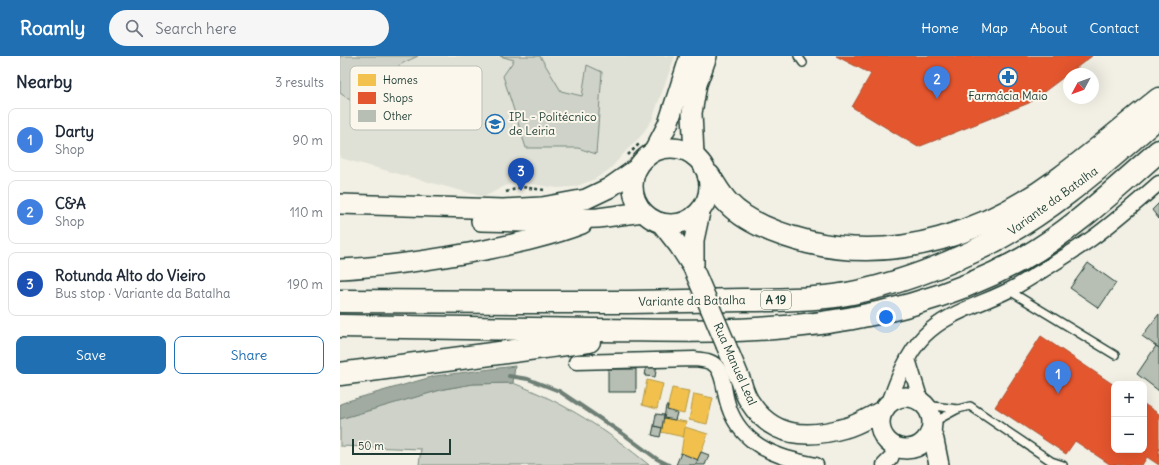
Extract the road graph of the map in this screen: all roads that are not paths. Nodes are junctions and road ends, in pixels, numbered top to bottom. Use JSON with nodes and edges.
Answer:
{"nodes":[{"id":1,"x":690,"y":56,"type":"edge"},
{"id":2,"x":707,"y":56,"type":"edge"},
{"id":3,"x":798,"y":56,"type":"edge"},
{"id":4,"x":803,"y":63,"type":"dead end"},
{"id":5,"x":1159,"y":99,"type":"edge"},
{"id":6,"x":1159,"y":116,"type":"edge"},
{"id":7,"x":647,"y":147,"type":"junction"},
{"id":8,"x":1159,"y":151,"type":"edge"},
{"id":9,"x":694,"y":155,"type":"junction"},
{"id":10,"x":631,"y":164,"type":"junction"},
{"id":11,"x":709,"y":176,"type":"junction"},
{"id":12,"x":1159,"y":183,"type":"edge"},
{"id":13,"x":340,"y":204,"type":"edge"},
{"id":14,"x":643,"y":212,"type":"junction"},
{"id":15,"x":700,"y":212,"type":"junction"},
{"id":16,"x":340,"y":217,"type":"edge"},
{"id":17,"x":598,"y":218,"type":"junction"},
{"id":18,"x":661,"y":223,"type":"junction"},
{"id":19,"x":686,"y":243,"type":"junction"},
{"id":20,"x":340,"y":269,"type":"edge"},
{"id":21,"x":1008,"y":290,"type":"junction"},
{"id":22,"x":340,"y":301,"type":"edge"},
{"id":23,"x":340,"y":326,"type":"edge"},
{"id":24,"x":630,"y":331,"type":"junction"},
{"id":25,"x":1114,"y":355,"type":"dead end"},
{"id":26,"x":908,"y":359,"type":"junction"},
{"id":27,"x":576,"y":362,"type":"dead end"},
{"id":28,"x":340,"y":374,"type":"edge"},
{"id":29,"x":923,"y":403,"type":"junction"},
{"id":30,"x":886,"y":406,"type":"junction"},
{"id":31,"x":958,"y":409,"type":"junction"},
{"id":32,"x":846,"y":428,"type":"junction"},
{"id":33,"x":931,"y":428,"type":"junction"},
{"id":34,"x":897,"y":443,"type":"junction"},
{"id":35,"x":816,"y":465,"type":"edge"},
{"id":36,"x":884,"y":465,"type":"edge"},
{"id":37,"x":930,"y":465,"type":"edge"},
{"id":38,"x":939,"y":465,"type":"edge"},
{"id":39,"x":1063,"y":465,"type":"edge"}],
"edges":[{"from":1,"to":7,"type":"main road"},
{"from":2,"to":9,"type":"main road"},
{"from":3,"to":4,"type":"lane"},
{"from":5,"to":11,"type":"highway"},
{"from":6,"to":22,"type":"highway","name":"Variante da Batalha","number":"A 19"},
{"from":7,"to":9,"type":"main road"},
{"from":7,"to":10,"type":"main road"},
{"from":8,"to":24,"type":"highway","number":"A 19"},
{"from":9,"to":11,"type":"main road"},
{"from":10,"to":13,"type":"main road"},
{"from":10,"to":14,"type":"main road"},
{"from":11,"to":15,"type":"main road"},
{"from":12,"to":21,"type":"street"},
{"from":14,"to":17,"type":"main road"},
{"from":14,"to":18,"type":"main road"},
{"from":15,"to":18,"type":"main road"},
{"from":15,"to":19,"type":"main road","name":"Rua Manuel Leal"},
{"from":16,"to":17,"type":"main road"},
{"from":17,"to":20,"type":"main road"},
{"from":18,"to":19,"type":"main road"},
{"from":19,"to":32,"type":"main road","name":"Rua Manuel Leal","bridge":true},
{"from":21,"to":25,"type":"lane"},
{"from":21,"to":26,"type":"street"},
{"from":23,"to":24,"type":"highway","number":"A 19"},
{"from":24,"to":28,"type":"highway"},
{"from":26,"to":29,"type":"street"},
{"from":26,"to":30,"type":"street"},
{"from":27,"to":35,"type":"street"},
{"from":29,"to":30,"type":"main road","name":"Rua Manuel Leal"},
{"from":29,"to":31,"type":"lane"},
{"from":29,"to":33,"type":"main road"},
{"from":30,"to":32,"type":"main road","name":"Rua Manuel Leal"},
{"from":30,"to":34,"type":"main road"},
{"from":31,"to":33,"type":"lane"},
{"from":31,"to":39,"type":"lane"},
{"from":32,"to":34,"type":"main road","name":"Rua Manuel Leal"},
{"from":33,"to":34,"type":"main road"},
{"from":33,"to":38,"type":"main road"},
{"from":34,"to":36,"type":"street"},
{"from":34,"to":37,"type":"main road"}]}
